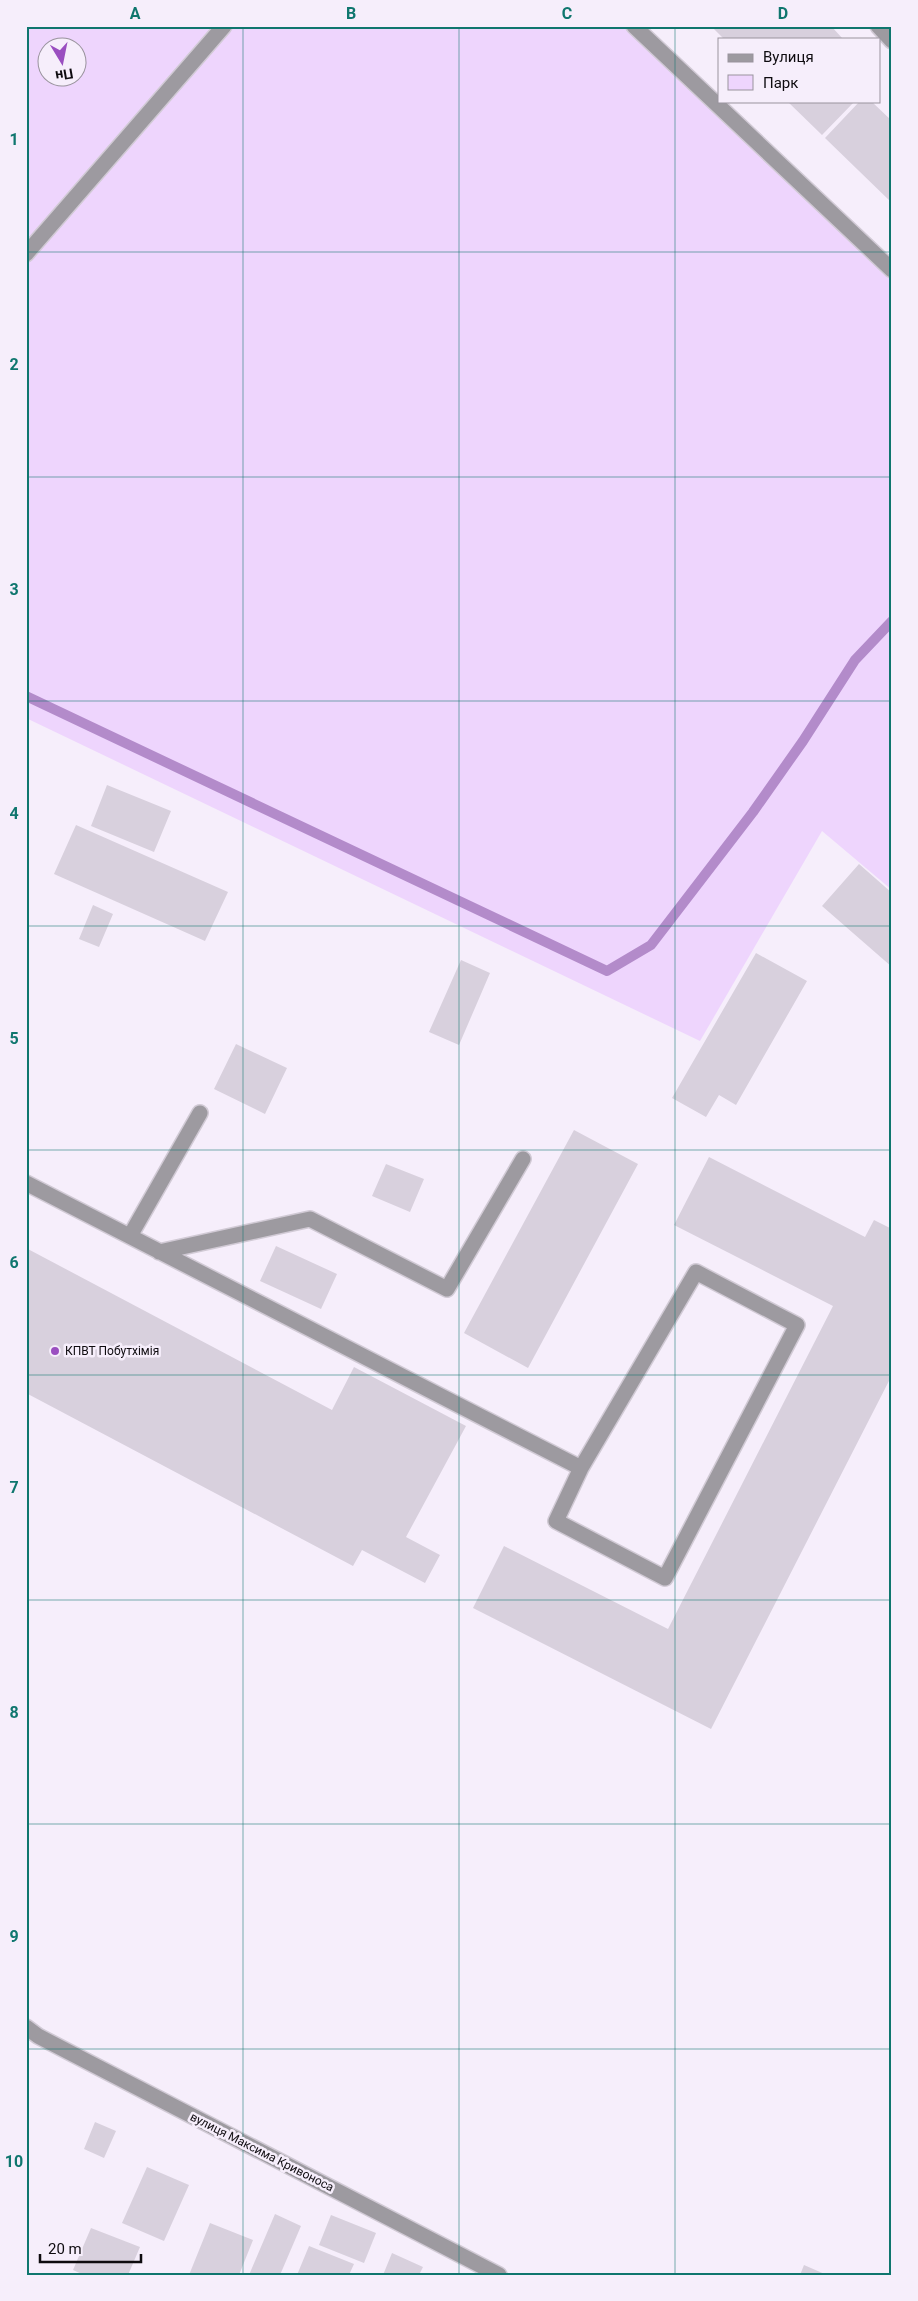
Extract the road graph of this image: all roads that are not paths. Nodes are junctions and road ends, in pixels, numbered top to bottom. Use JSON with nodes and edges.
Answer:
{"nodes":[{"id":1,"x":224,"y":26,"type":"edge"},
{"id":2,"x":634,"y":26,"type":"edge"},
{"id":3,"x":878,"y":26,"type":"edge"},
{"id":4,"x":892,"y":41,"type":"edge"},
{"id":5,"x":26,"y":254,"type":"edge"},
{"id":6,"x":892,"y":270,"type":"edge"},
{"id":7,"x":200,"y":1113,"type":"dead end"},
{"id":8,"x":523,"y":1159,"type":"dead end"},
{"id":9,"x":26,"y":1183,"type":"edge"},
{"id":10,"x":130,"y":1236,"type":"junction"},
{"id":11,"x":159,"y":1252,"type":"junction"},
{"id":12,"x":581,"y":1468,"type":"junction"},
{"id":13,"x":26,"y":2027,"type":"edge"},
{"id":14,"x":499,"y":2275,"type":"edge"}],
"edges":[{"from":1,"to":5,"type":"street"},
{"from":2,"to":6,"type":"street"},
{"from":3,"to":4,"type":"street"},
{"from":7,"to":10,"type":"street"},
{"from":8,"to":11,"type":"street"},
{"from":9,"to":10,"type":"street"},
{"from":10,"to":11,"type":"street"},
{"from":11,"to":12,"type":"street"},
{"from":12,"to":12,"type":"street"},
{"from":13,"to":14,"type":"street","name":"вулиця Максима Кривоноса"}]}
